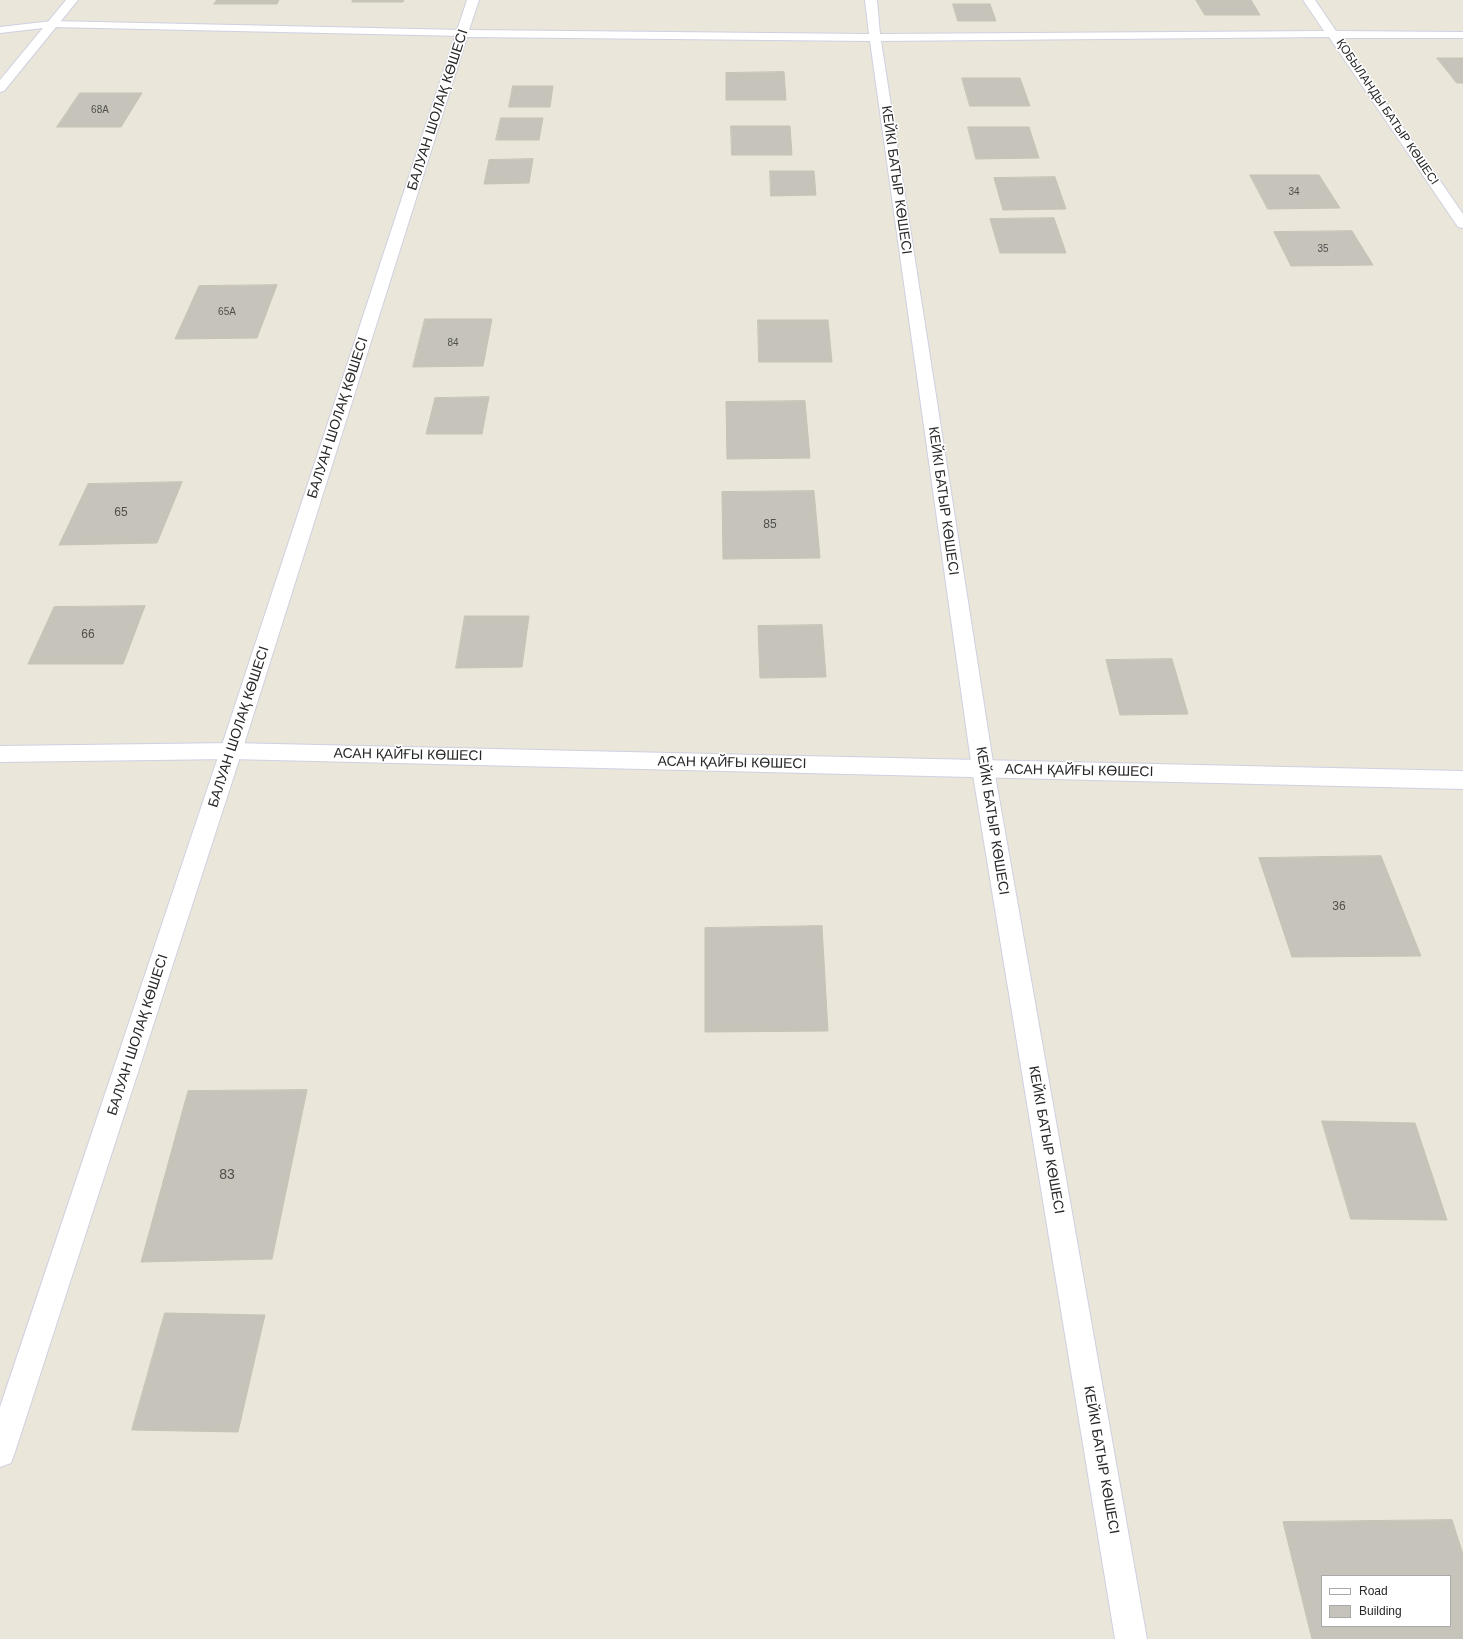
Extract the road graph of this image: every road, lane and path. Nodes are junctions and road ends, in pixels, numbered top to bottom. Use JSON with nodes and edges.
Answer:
{"nodes":[{"id":1,"x":72,"y":0,"type":"edge"},
{"id":2,"x":473,"y":0,"type":"edge"},
{"id":3,"x":871,"y":0,"type":"edge"},
{"id":4,"x":1309,"y":0,"type":"edge"},
{"id":5,"x":52,"y":24,"type":"junction"},
{"id":6,"x":0,"y":30,"type":"edge"},
{"id":7,"x":463,"y":33,"type":"junction"},
{"id":8,"x":1334,"y":34,"type":"junction"},
{"id":9,"x":1463,"y":34,"type":"edge"},
{"id":10,"x":875,"y":38,"type":"junction"},
{"id":11,"x":0,"y":88,"type":"edge"},
{"id":12,"x":1463,"y":224,"type":"edge"},
{"id":13,"x":231,"y":751,"type":"junction"},
{"id":14,"x":0,"y":754,"type":"edge"},
{"id":15,"x":983,"y":769,"type":"junction"},
{"id":16,"x":1463,"y":780,"type":"edge"},
{"id":17,"x":0,"y":1452,"type":"edge"},
{"id":18,"x":1131,"y":1639,"type":"edge"}],
"edges":[{"from":1,"to":5,"type":"street"},
{"from":2,"to":7,"type":"street","name":"БАЛУАН ШОЛАҚ КӨШЕСІ"},
{"from":3,"to":10,"type":"street","name":"КЕЙКІ БАТЫР КӨШЕСІ"},
{"from":4,"to":8,"type":"street","name":"ҚОБЫЛАНДЫ БАТЫР КӨШЕСІ"},
{"from":5,"to":6,"type":"street"},
{"from":5,"to":7,"type":"street"},
{"from":5,"to":11,"type":"street"},
{"from":7,"to":10,"type":"street"},
{"from":7,"to":13,"type":"street","name":"БАЛУАН ШОЛАҚ КӨШЕСІ"},
{"from":8,"to":9,"type":"street"},
{"from":8,"to":10,"type":"street"},
{"from":8,"to":12,"type":"street","name":"ҚОБЫЛАНДЫ БАТЫР КӨШЕСІ"},
{"from":10,"to":15,"type":"street","name":"КЕЙКІ БАТЫР КӨШЕСІ"},
{"from":13,"to":14,"type":"street","name":"АСАН ҚАЙҒЫ КӨШЕСІ"},
{"from":13,"to":15,"type":"street","name":"АСАН ҚАЙҒЫ КӨШЕСІ"},
{"from":13,"to":17,"type":"street","name":"БАЛУАН ШОЛАҚ КӨШЕСІ"},
{"from":15,"to":16,"type":"street","name":"АСАН ҚАЙҒЫ КӨШЕСІ"},
{"from":15,"to":18,"type":"street","name":"КЕЙКІ БАТЫР КӨШЕСІ"}]}
